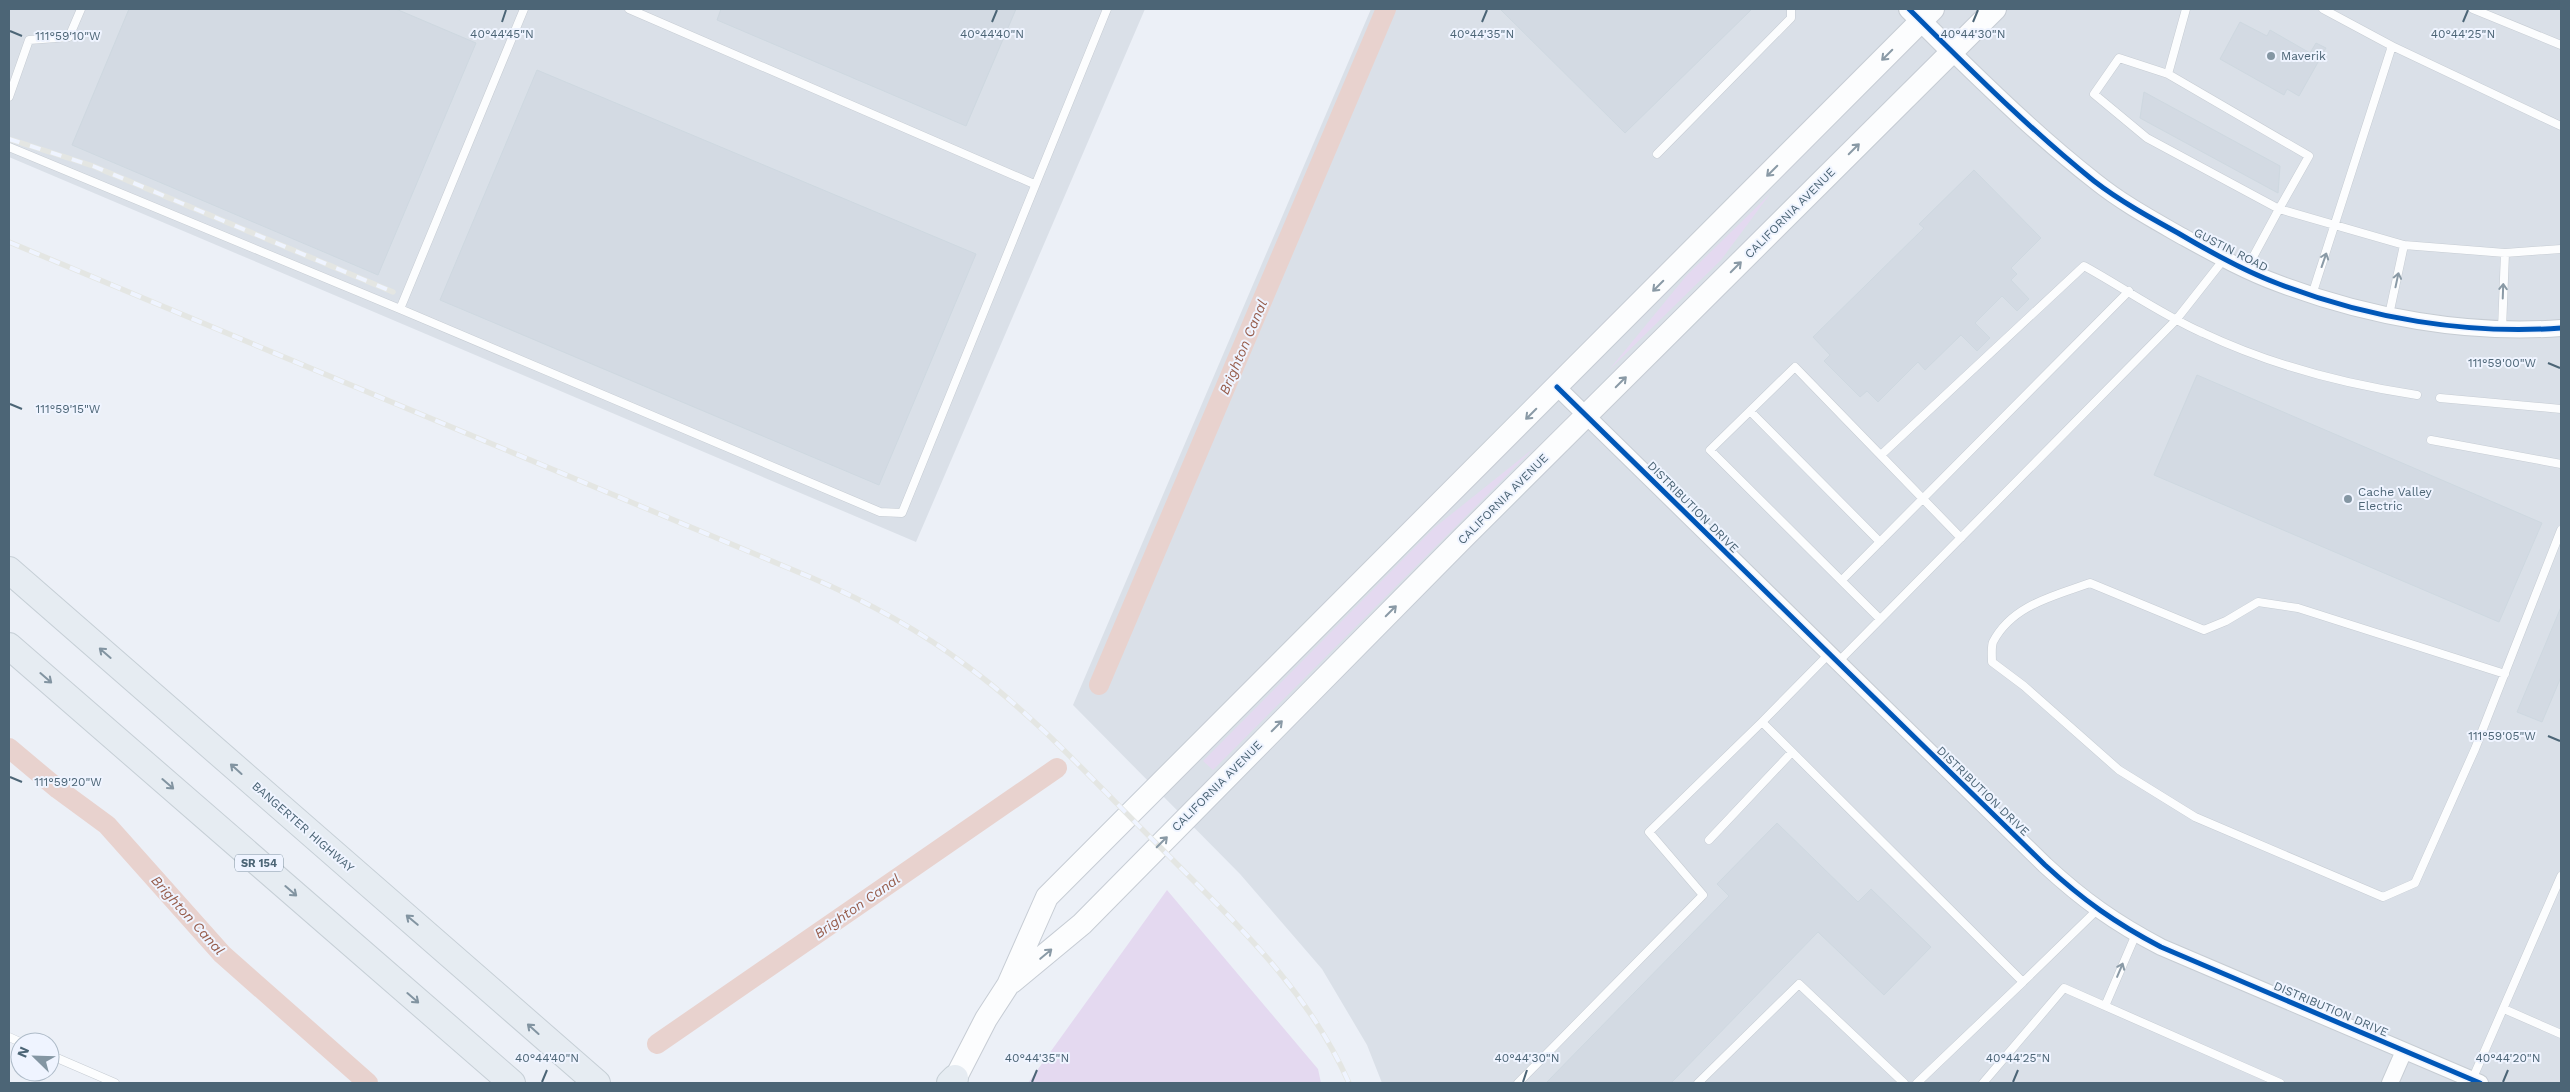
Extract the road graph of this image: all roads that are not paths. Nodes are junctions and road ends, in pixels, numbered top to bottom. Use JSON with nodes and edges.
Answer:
{"nodes":[{"id":1,"x":81,"y":9,"type":"edge"},
{"id":2,"x":524,"y":9,"type":"edge"},
{"id":3,"x":629,"y":9,"type":"edge"},
{"id":4,"x":1107,"y":9,"type":"edge"},
{"id":5,"x":1791,"y":9,"type":"edge"},
{"id":6,"x":1995,"y":9,"type":"edge"},
{"id":7,"x":2186,"y":9,"type":"edge"},
{"id":8,"x":2323,"y":9,"type":"edge"},
{"id":9,"x":2473,"y":9,"type":"edge"},
{"id":10,"x":1921,"y":13,"type":"edge"},
{"id":11,"x":2561,"y":45,"type":"edge"},
{"id":12,"x":2392,"y":46,"type":"junction"},
{"id":13,"x":1952,"y":52,"type":"junction"},
{"id":14,"x":2168,"y":74,"type":"junction"},
{"id":15,"x":9,"y":96,"type":"edge"},
{"id":16,"x":2561,"y":126,"type":"edge"},
{"id":17,"x":9,"y":147,"type":"edge"},
{"id":18,"x":1657,"y":154,"type":"dead end"},
{"id":19,"x":1034,"y":184,"type":"junction"},
{"id":20,"x":2279,"y":209,"type":"junction"},
{"id":21,"x":2336,"y":225,"type":"junction"},
{"id":22,"x":2404,"y":245,"type":"junction"},
{"id":23,"x":2561,"y":249,"type":"edge"},
{"id":24,"x":2504,"y":253,"type":"junction"},
{"id":25,"x":2225,"y":258,"type":"junction"},
{"id":26,"x":2246,"y":270,"type":"junction"},
{"id":27,"x":2129,"y":291,"type":"junction"},
{"id":28,"x":2312,"y":295,"type":"junction"},
{"id":29,"x":400,"y":308,"type":"junction"},
{"id":30,"x":2390,"y":315,"type":"junction"},
{"id":31,"x":2176,"y":320,"type":"junction"},
{"id":32,"x":2561,"y":328,"type":"edge"},
{"id":33,"x":2502,"y":329,"type":"junction"},
{"id":34,"x":1557,"y":388,"type":"junction"},
{"id":35,"x":2417,"y":395,"type":"dead end"},
{"id":36,"x":2440,"y":398,"type":"dead end"},
{"id":37,"x":2561,"y":410,"type":"edge"},
{"id":38,"x":1750,"y":411,"type":"junction"},
{"id":39,"x":1586,"y":416,"type":"junction"},
{"id":40,"x":2431,"y":440,"type":"dead end"},
{"id":41,"x":1881,"y":455,"type":"junction"},
{"id":42,"x":2561,"y":464,"type":"edge"},
{"id":43,"x":1923,"y":500,"type":"junction"},
{"id":44,"x":2561,"y":530,"type":"edge"},
{"id":45,"x":1961,"y":538,"type":"junction"},
{"id":46,"x":1880,"y":542,"type":"junction"},
{"id":47,"x":9,"y":570,"type":"edge"},
{"id":48,"x":1842,"y":580,"type":"junction"},
{"id":49,"x":1880,"y":619,"type":"junction"},
{"id":50,"x":9,"y":646,"type":"edge"},
{"id":51,"x":1832,"y":659,"type":"junction"},
{"id":52,"x":2505,"y":674,"type":"junction"},
{"id":53,"x":1762,"y":722,"type":"junction"},
{"id":54,"x":1792,"y":752,"type":"junction"},
{"id":55,"x":1709,"y":840,"type":"dead end"},
{"id":56,"x":2561,"y":876,"type":"edge"},
{"id":57,"x":2097,"y":910,"type":"junction"},
{"id":58,"x":2136,"y":934,"type":"junction"},
{"id":59,"x":2023,"y":982,"type":"junction"},
{"id":60,"x":1008,"y":986,"type":"junction"},
{"id":61,"x":2105,"y":1006,"type":"junction"},
{"id":62,"x":2504,"y":1009,"type":"junction"},
{"id":63,"x":2561,"y":1034,"type":"edge"},
{"id":64,"x":2404,"y":1051,"type":"junction"},
{"id":65,"x":60,"y":1059,"type":"edge"},
{"id":66,"x":952,"y":1082,"type":"edge"},
{"id":67,"x":2476,"y":1082,"type":"edge"},
{"id":68,"x":115,"y":1083,"type":"edge"},
{"id":69,"x":512,"y":1083,"type":"edge"},
{"id":70,"x":597,"y":1083,"type":"edge"},
{"id":71,"x":1518,"y":1083,"type":"edge"},
{"id":72,"x":1698,"y":1083,"type":"edge"},
{"id":73,"x":1904,"y":1083,"type":"edge"},
{"id":74,"x":1917,"y":1083,"type":"edge"},
{"id":75,"x":1983,"y":1083,"type":"edge"},
{"id":76,"x":2280,"y":1083,"type":"edge"},
{"id":77,"x":2390,"y":1083,"type":"edge"}],
"edges":[{"from":1,"to":15,"type":"lane"},
{"from":2,"to":29,"type":"lane"},
{"from":3,"to":19,"type":"lane"},
{"from":4,"to":19,"type":"lane"},
{"from":5,"to":18,"type":"lane"},
{"from":6,"to":13,"type":"main road","name":"CALIFORNIA AVENUE"},
{"from":7,"to":14,"type":"lane"},
{"from":8,"to":12,"type":"lane"},
{"from":9,"to":11,"type":"lane"},
{"from":10,"to":13,"type":"street"},
{"from":10,"to":34,"type":"main road","name":"CALIFORNIA AVENUE","one_way":true},
{"from":12,"to":16,"type":"lane"},
{"from":12,"to":21,"type":"lane"},
{"from":13,"to":25,"type":"street","name":"GUSTIN ROAD"},
{"from":39,"to":13,"type":"main road","name":"CALIFORNIA AVENUE","one_way":true},
{"from":14,"to":20,"type":"lane"},
{"from":14,"to":20,"type":"lane"},
{"from":17,"to":29,"type":"lane"},
{"from":19,"to":29,"type":"lane"},
{"from":20,"to":21,"type":"lane"},
{"from":20,"to":26,"type":"lane"},
{"from":21,"to":22,"type":"lane"},
{"from":28,"to":21,"type":"lane","one_way":true},
{"from":22,"to":24,"type":"lane"},
{"from":30,"to":22,"type":"lane","one_way":true},
{"from":23,"to":24,"type":"lane"},
{"from":33,"to":24,"type":"lane","one_way":true},
{"from":25,"to":26,"type":"street","name":"GUSTIN ROAD"},
{"from":25,"to":31,"type":"lane"},
{"from":26,"to":28,"type":"street","name":"GUSTIN ROAD"},
{"from":27,"to":31,"type":"lane"},
{"from":27,"to":41,"type":"lane"},
{"from":27,"to":43,"type":"lane"},
{"from":28,"to":30,"type":"street","name":"GUSTIN ROAD"},
{"from":30,"to":33,"type":"street","name":"GUSTIN ROAD"},
{"from":31,"to":35,"type":"lane"},
{"from":31,"to":45,"type":"lane"},
{"from":32,"to":33,"type":"street","name":"GUSTIN ROAD"},
{"from":34,"to":39,"type":"street","name":"DISTRIBUTION DRIVE"},
{"from":34,"to":60,"type":"main road","name":"CALIFORNIA AVENUE","one_way":true},
{"from":36,"to":37,"type":"lane"},
{"from":38,"to":41,"type":"lane"},
{"from":38,"to":46,"type":"lane"},
{"from":38,"to":48,"type":"lane"},
{"from":39,"to":51,"type":"street","name":"DISTRIBUTION DRIVE"},
{"from":60,"to":39,"type":"main road","name":"CALIFORNIA AVENUE","one_way":true},
{"from":40,"to":42,"type":"lane"},
{"from":41,"to":43,"type":"lane"},
{"from":43,"to":45,"type":"lane"},
{"from":43,"to":46,"type":"lane"},
{"from":44,"to":52,"type":"lane"},
{"from":45,"to":49,"type":"lane"},
{"from":46,"to":48,"type":"lane"},
{"from":70,"to":47,"type":"highway","name":"BANGERTER HIGHWAY","one_way":true},
{"from":48,"to":49,"type":"lane"},
{"from":49,"to":51,"type":"lane"},
{"from":50,"to":69,"type":"highway","number":"SR 154","one_way":true},
{"from":51,"to":53,"type":"lane"},
{"from":51,"to":57,"type":"street","name":"DISTRIBUTION DRIVE"},
{"from":52,"to":52,"type":"lane"},
{"from":53,"to":54,"type":"lane"},
{"from":53,"to":71,"type":"lane"},
{"from":54,"to":55,"type":"lane"},
{"from":54,"to":59,"type":"lane"},
{"from":56,"to":62,"type":"lane"},
{"from":57,"to":58,"type":"street","name":"DISTRIBUTION DRIVE"},
{"from":57,"to":59,"type":"lane"},
{"from":61,"to":58,"type":"lane","one_way":true},
{"from":58,"to":64,"type":"street","name":"DISTRIBUTION DRIVE"},
{"from":59,"to":74,"type":"lane"},
{"from":60,"to":66,"type":"main road","name":"CALIFORNIA AVENUE"},
{"from":61,"to":75,"type":"lane"},
{"from":61,"to":76,"type":"lane"},
{"from":62,"to":63,"type":"lane"},
{"from":62,"to":67,"type":"lane"},
{"from":64,"to":67,"type":"street","name":"DISTRIBUTION DRIVE"},
{"from":64,"to":77,"type":"street"},
{"from":65,"to":68,"type":"lane"},
{"from":72,"to":73,"type":"lane"}]}
